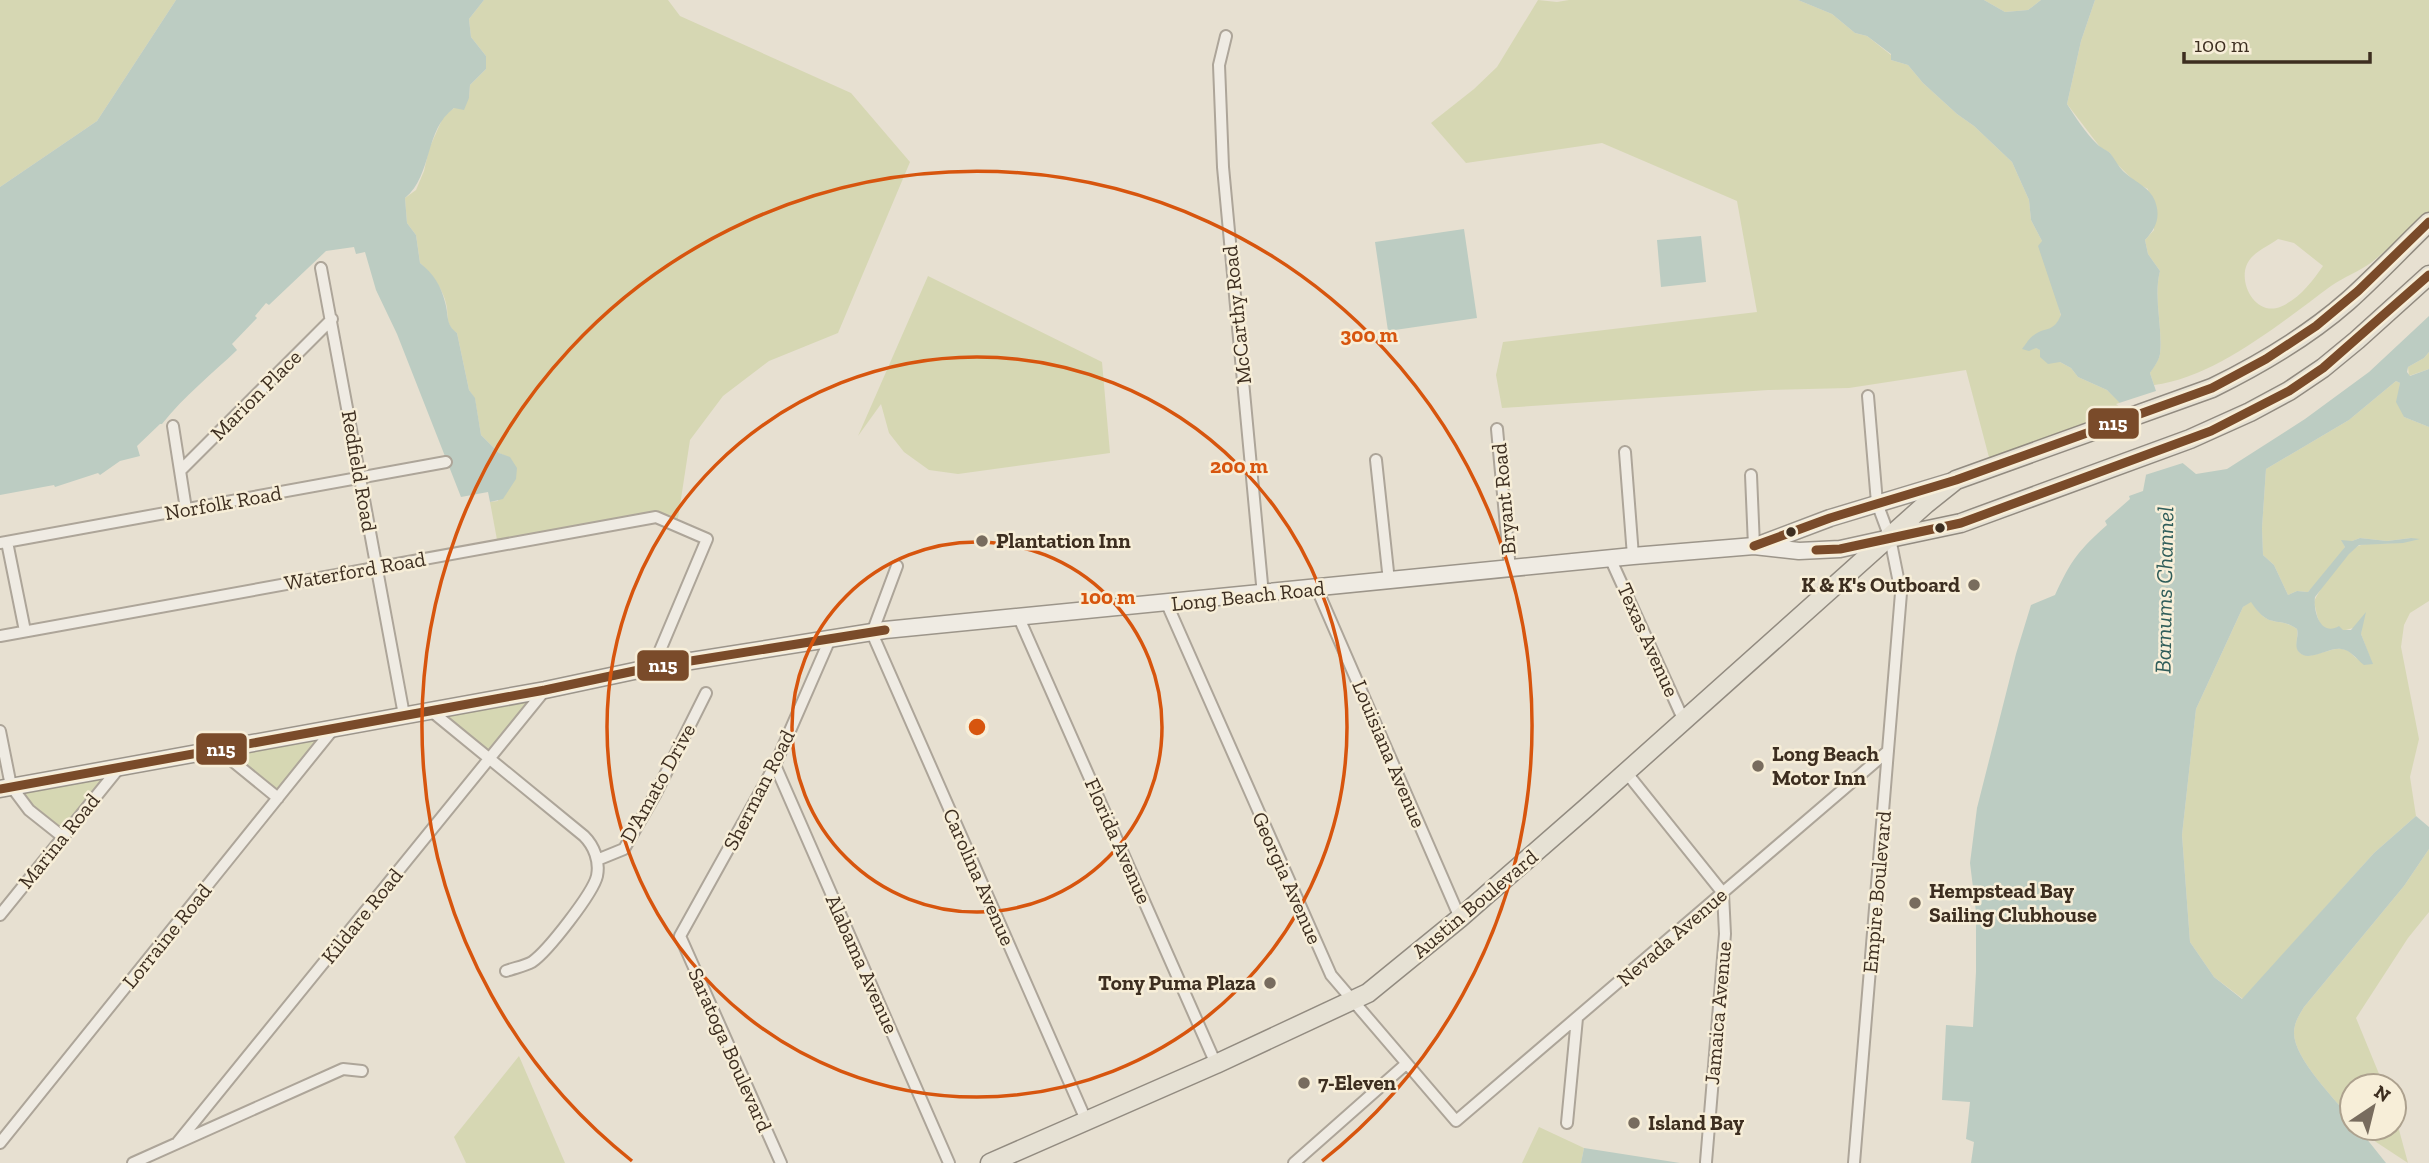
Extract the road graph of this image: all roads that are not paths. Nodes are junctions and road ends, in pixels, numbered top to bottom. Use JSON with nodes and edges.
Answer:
{"nodes":[{"id":1,"x":1226,"y":36,"type":"dead end"},
{"id":2,"x":2429,"y":222,"type":"edge"},
{"id":3,"x":321,"y":268,"type":"dead end"},
{"id":4,"x":2429,"y":275,"type":"edge"},
{"id":5,"x":332,"y":320,"type":"junction"},
{"id":6,"x":1868,"y":396,"type":"dead end"},
{"id":7,"x":173,"y":426,"type":"dead end"},
{"id":8,"x":1497,"y":429,"type":"dead end"},
{"id":9,"x":1625,"y":452,"type":"dead end"},
{"id":10,"x":1376,"y":460,"type":"dead end"},
{"id":11,"x":446,"y":462,"type":"dead end"},
{"id":12,"x":180,"y":471,"type":"junction"},
{"id":13,"x":1751,"y":475,"type":"dead end"},
{"id":14,"x":360,"y":478,"type":"junction"},
{"id":15,"x":1956,"y":480,"type":"junction"},
{"id":16,"x":1877,"y":503,"type":"junction"},
{"id":17,"x":186,"y":509,"type":"junction"},
{"id":18,"x":1890,"y":538,"type":"junction"},
{"id":19,"x":4,"y":543,"type":"edge"},
{"id":20,"x":1754,"y":547,"type":"junction"},
{"id":21,"x":1633,"y":556,"type":"junction"},
{"id":22,"x":1611,"y":559,"type":"junction"},
{"id":23,"x":897,"y":566,"type":"dead end"},
{"id":24,"x":377,"y":567,"type":"junction"},
{"id":25,"x":1510,"y":569,"type":"junction"},
{"id":26,"x":1389,"y":581,"type":"junction"},
{"id":27,"x":1317,"y":589,"type":"junction"},
{"id":28,"x":1263,"y":595,"type":"junction"},
{"id":29,"x":1167,"y":604,"type":"junction"},
{"id":30,"x":1019,"y":618,"type":"junction"},
{"id":31,"x":25,"y":631,"type":"junction"},
{"id":32,"x":872,"y":633,"type":"junction"},
{"id":33,"x":0,"y":636,"type":"edge"},
{"id":34,"x":830,"y":639,"type":"junction"},
{"id":35,"x":653,"y":667,"type":"junction"},
{"id":36,"x":545,"y":690,"type":"junction"},
{"id":37,"x":706,"y":693,"type":"dead end"},
{"id":38,"x":430,"y":710,"type":"junction"},
{"id":39,"x":404,"y":715,"type":"junction"},
{"id":40,"x":1684,"y":721,"type":"junction"},
{"id":41,"x":334,"y":728,"type":"junction"},
{"id":42,"x":0,"y":731,"type":"edge"},
{"id":43,"x":219,"y":750,"type":"junction"},
{"id":44,"x":1888,"y":751,"type":"junction"},
{"id":45,"x":489,"y":760,"type":"junction"},
{"id":46,"x":775,"y":765,"type":"junction"},
{"id":47,"x":119,"y":768,"type":"junction"},
{"id":48,"x":1626,"y":772,"type":"junction"},
{"id":49,"x":6,"y":787,"type":"edge"},
{"id":50,"x":278,"y":798,"type":"junction"},
{"id":51,"x":63,"y":837,"type":"junction"},
{"id":52,"x":597,"y":860,"type":"junction"},
{"id":53,"x":1723,"y":893,"type":"junction"},
{"id":54,"x":0,"y":915,"type":"edge"},
{"id":55,"x":1460,"y":918,"type":"junction"},
{"id":56,"x":680,"y":936,"type":"joint"},
{"id":57,"x":506,"y":971,"type":"dead end"},
{"id":58,"x":1353,"y":1001,"type":"junction"},
{"id":59,"x":1577,"y":1018,"type":"junction"},
{"id":60,"x":1216,"y":1064,"type":"junction"},
{"id":61,"x":1406,"y":1064,"type":"junction"},
{"id":62,"x":362,"y":1071,"type":"dead end"},
{"id":63,"x":1086,"y":1121,"type":"junction"},
{"id":64,"x":1456,"y":1121,"type":"joint"},
{"id":65,"x":1567,"y":1123,"type":"dead end"},
{"id":66,"x":178,"y":1142,"type":"junction"},
{"id":67,"x":0,"y":1143,"type":"edge"},
{"id":68,"x":1706,"y":1161,"type":"edge"},
{"id":69,"x":133,"y":1163,"type":"edge"},
{"id":70,"x":781,"y":1163,"type":"edge"},
{"id":71,"x":950,"y":1163,"type":"edge"},
{"id":72,"x":990,"y":1163,"type":"edge"},
{"id":73,"x":1294,"y":1163,"type":"edge"},
{"id":74,"x":1854,"y":1163,"type":"edge"}],
"edges":[{"from":1,"to":28,"type":"street","name":"McCarthy Road"},
{"from":2,"to":15,"type":"main road","name":"Long Beach Road"},
{"from":3,"to":5,"type":"street","name":"Redfield Road"},
{"from":4,"to":18,"type":"main road","name":"Long Beach Road"},
{"from":5,"to":12,"type":"street","name":"Marion Place"},
{"from":5,"to":14,"type":"street","name":"Redfield Road"},
{"from":6,"to":16,"type":"street","name":"Empire Boulevard"},
{"from":7,"to":12,"type":"street"},
{"from":8,"to":25,"type":"street","name":"Bryant Road"},
{"from":9,"to":21,"type":"street"},
{"from":10,"to":26,"type":"street"},
{"from":11,"to":14,"type":"street","name":"Norfolk Road"},
{"from":12,"to":17,"type":"street"},
{"from":13,"to":20,"type":"street"},
{"from":14,"to":17,"type":"street","name":"Norfolk Road"},
{"from":14,"to":24,"type":"street","name":"Redfield Road"},
{"from":15,"to":16,"type":"main road","name":"Long Beach Road"},
{"from":15,"to":18,"type":"main road","name":"Long Beach Road"},
{"from":16,"to":18,"type":"street","name":"Empire Boulevard"},
{"from":16,"to":20,"type":"main road","name":"Long Beach Road"},
{"from":17,"to":19,"type":"street","name":"Norfolk Road"},
{"from":18,"to":20,"type":"main road","name":"Long Beach Road"},
{"from":18,"to":40,"type":"main road","name":"Austin Boulevard"},
{"from":18,"to":44,"type":"street","name":"Empire Boulevard"},
{"from":19,"to":31,"type":"street"},
{"from":20,"to":21,"type":"main road","name":"Long Beach Road"},
{"from":21,"to":22,"type":"main road","name":"Long Beach Road"},
{"from":22,"to":25,"type":"main road","name":"Long Beach Road"},
{"from":22,"to":40,"type":"street","name":"Texas Avenue"},
{"from":23,"to":32,"type":"street"},
{"from":24,"to":31,"type":"street","name":"Waterford Road"},
{"from":24,"to":35,"type":"street","name":"Waterford Road"},
{"from":24,"to":39,"type":"street","name":"Redfield Road"},
{"from":25,"to":26,"type":"main road","name":"Long Beach Road"},
{"from":26,"to":27,"type":"main road","name":"Long Beach Road"},
{"from":27,"to":28,"type":"main road","name":"Long Beach Road"},
{"from":27,"to":55,"type":"street","name":"Louisiana Avenue"},
{"from":28,"to":29,"type":"main road","name":"Long Beach Road"},
{"from":29,"to":30,"type":"main road","name":"Long Beach Road"},
{"from":29,"to":58,"type":"street","name":"Georgia Avenue"},
{"from":30,"to":32,"type":"main road","name":"Long Beach Road"},
{"from":30,"to":60,"type":"street","name":"Florida Avenue"},
{"from":31,"to":33,"type":"street","name":"Waterford Road"},
{"from":32,"to":34,"type":"main road","name":"Long Beach Road"},
{"from":32,"to":63,"type":"street","name":"Carolina Avenue"},
{"from":34,"to":35,"type":"main road","name":"Long Beach Road"},
{"from":34,"to":46,"type":"street","name":"Sherman Road"},
{"from":35,"to":36,"type":"main road","name":"Long Beach Road"},
{"from":36,"to":38,"type":"main road","name":"Long Beach Road"},
{"from":36,"to":45,"type":"street","name":"Kildare Road"},
{"from":37,"to":52,"type":"street","name":"D'Amato Drive"},
{"from":38,"to":39,"type":"main road","name":"Long Beach Road"},
{"from":38,"to":45,"type":"street"},
{"from":39,"to":41,"type":"main road","name":"Long Beach Road"},
{"from":40,"to":48,"type":"main road","name":"Austin Boulevard"},
{"from":41,"to":43,"type":"main road","name":"Long Beach Road"},
{"from":41,"to":50,"type":"street","name":"Lorraine Road"},
{"from":42,"to":49,"type":"street"},
{"from":43,"to":47,"type":"main road","name":"Long Beach Road"},
{"from":43,"to":50,"type":"street"},
{"from":44,"to":53,"type":"street","name":"Nevada Avenue"},
{"from":44,"to":74,"type":"street","name":"Empire Boulevard"},
{"from":45,"to":52,"type":"street"},
{"from":45,"to":66,"type":"street","name":"Kildare Road"},
{"from":46,"to":56,"type":"street","name":"Sherman Road"},
{"from":46,"to":71,"type":"street","name":"Alabama Avenue"},
{"from":47,"to":49,"type":"main road","name":"Long Beach Road"},
{"from":47,"to":51,"type":"street","name":"Marina Road"},
{"from":48,"to":53,"type":"street"},
{"from":48,"to":55,"type":"main road","name":"Austin Boulevard"},
{"from":49,"to":51,"type":"street"},
{"from":50,"to":67,"type":"street","name":"Lorraine Road"},
{"from":51,"to":54,"type":"street","name":"Marina Road"},
{"from":52,"to":57,"type":"street"},
{"from":53,"to":59,"type":"street","name":"Nevada Avenue"},
{"from":53,"to":68,"type":"street","name":"Jamaica Avenue"},
{"from":55,"to":58,"type":"main road","name":"Austin Boulevard"},
{"from":56,"to":70,"type":"street","name":"Saratoga Boulevard"},
{"from":58,"to":60,"type":"main road","name":"Austin Boulevard"},
{"from":58,"to":61,"type":"street","name":"Georgia Avenue"},
{"from":59,"to":64,"type":"street","name":"Nevada Avenue"},
{"from":59,"to":65,"type":"street"},
{"from":60,"to":63,"type":"main road","name":"Austin Boulevard"},
{"from":61,"to":64,"type":"street","name":"Georgia Avenue"},
{"from":61,"to":73,"type":"street"},
{"from":62,"to":66,"type":"street"},
{"from":63,"to":72,"type":"main road","name":"Austin Boulevard"},
{"from":66,"to":69,"type":"street"}]}
